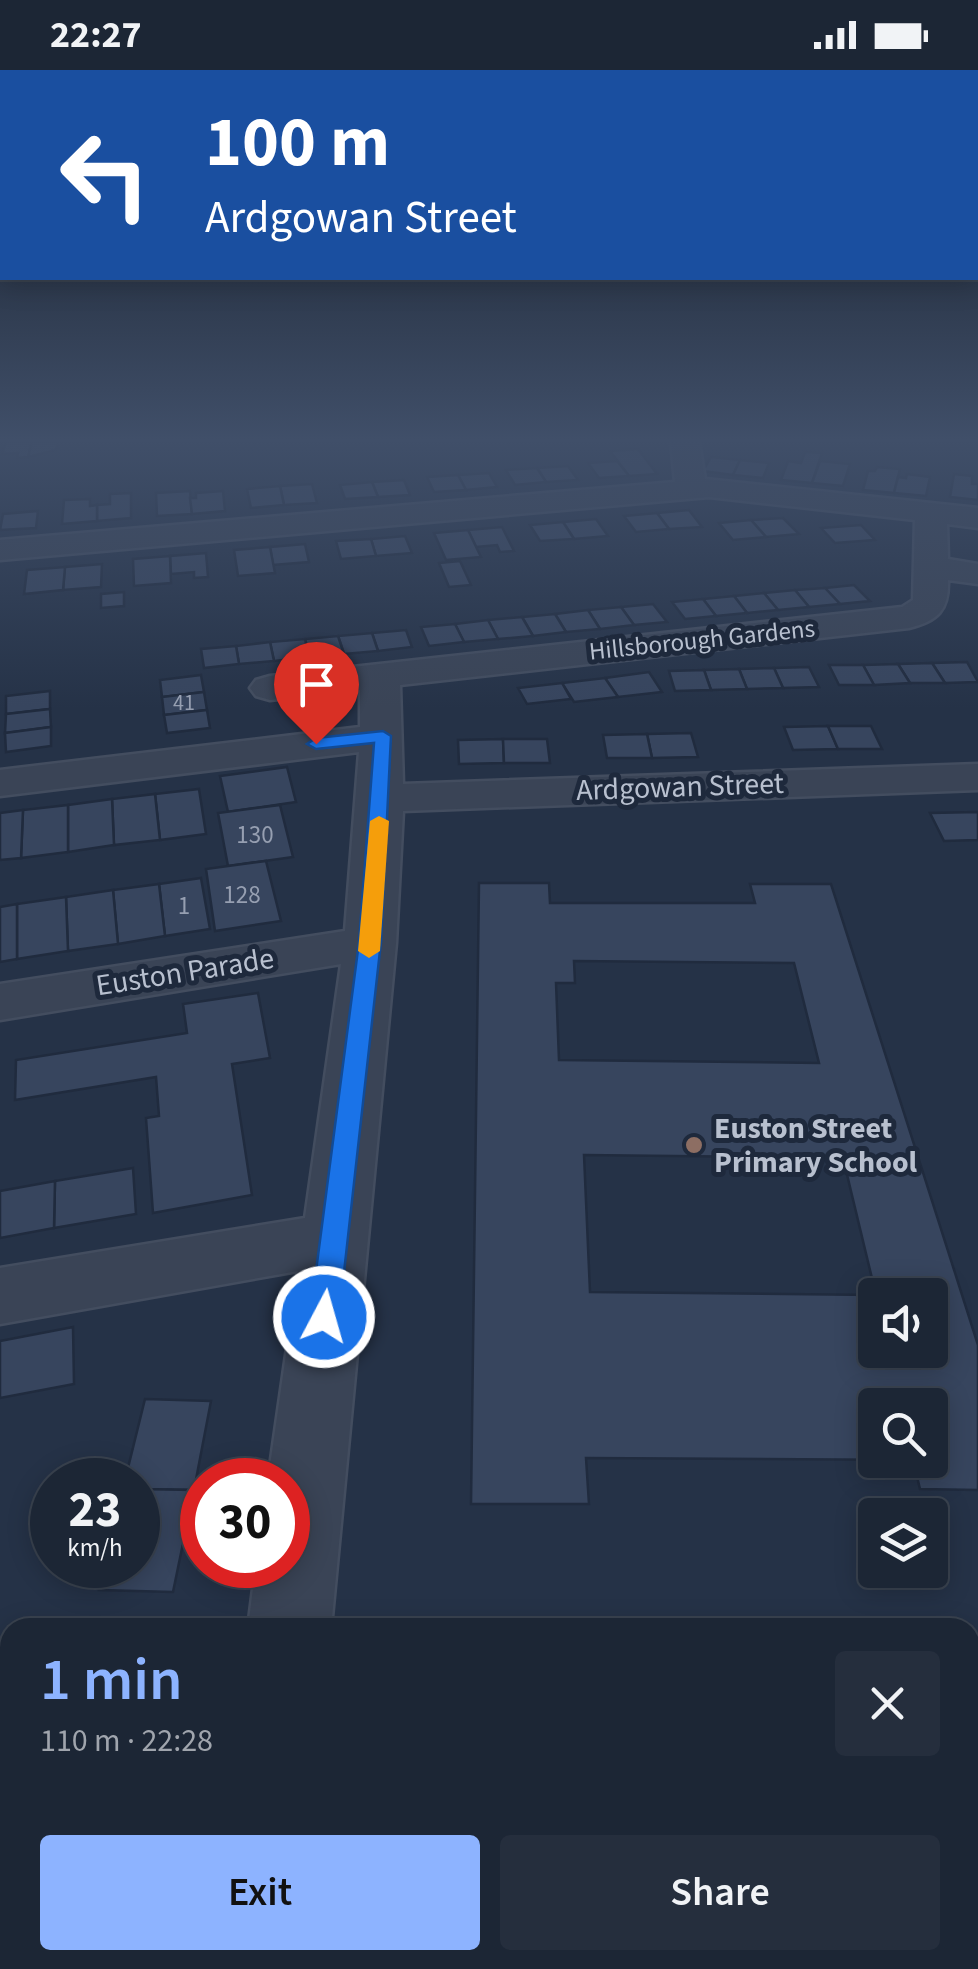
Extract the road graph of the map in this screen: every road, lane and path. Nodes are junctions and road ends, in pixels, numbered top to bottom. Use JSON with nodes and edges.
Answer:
{"nodes":[{"id":1,"x":221,"y":531,"type":"edge"},
{"id":2,"x":931,"y":531,"type":"edge"},
{"id":3,"x":0,"y":550,"type":"edge"},
{"id":4,"x":932,"y":567,"type":"junction"},
{"id":5,"x":978,"y":574,"type":"edge"},
{"id":6,"x":380,"y":676,"type":"junction"},
{"id":7,"x":270,"y":688,"type":"dead end"},
{"id":8,"x":383,"y":736,"type":"junction"},
{"id":9,"x":978,"y":777,"type":"edge"},
{"id":10,"x":0,"y":783,"type":"edge"},
{"id":11,"x":381,"y":798,"type":"junction"},
{"id":12,"x":370,"y":942,"type":"junction"},
{"id":13,"x":0,"y":1002,"type":"edge"},
{"id":14,"x":333,"y":1240,"type":"junction"},
{"id":15,"x":0,"y":1296,"type":"edge"},
{"id":16,"x":291,"y":1618,"type":"edge"}],
"edges":[{"from":1,"to":3,"type":"street"},
{"from":2,"to":4,"type":"street","name":"Hillsborough Gardens"},
{"from":4,"to":5,"type":"street"},
{"from":4,"to":6,"type":"street","name":"Hillsborough Gardens"},
{"from":6,"to":7,"type":"street","name":"Hillsborough Gardens"},
{"from":6,"to":8,"type":"street"},
{"from":8,"to":10,"type":"street"},
{"from":8,"to":11,"type":"street"},
{"from":9,"to":11,"type":"street","name":"Ardgowan Street"},
{"from":11,"to":12,"type":"street"},
{"from":12,"to":13,"type":"street","name":"Euston Parade"},
{"from":12,"to":14,"type":"street"},
{"from":14,"to":15,"type":"street"},
{"from":14,"to":16,"type":"street"}]}
